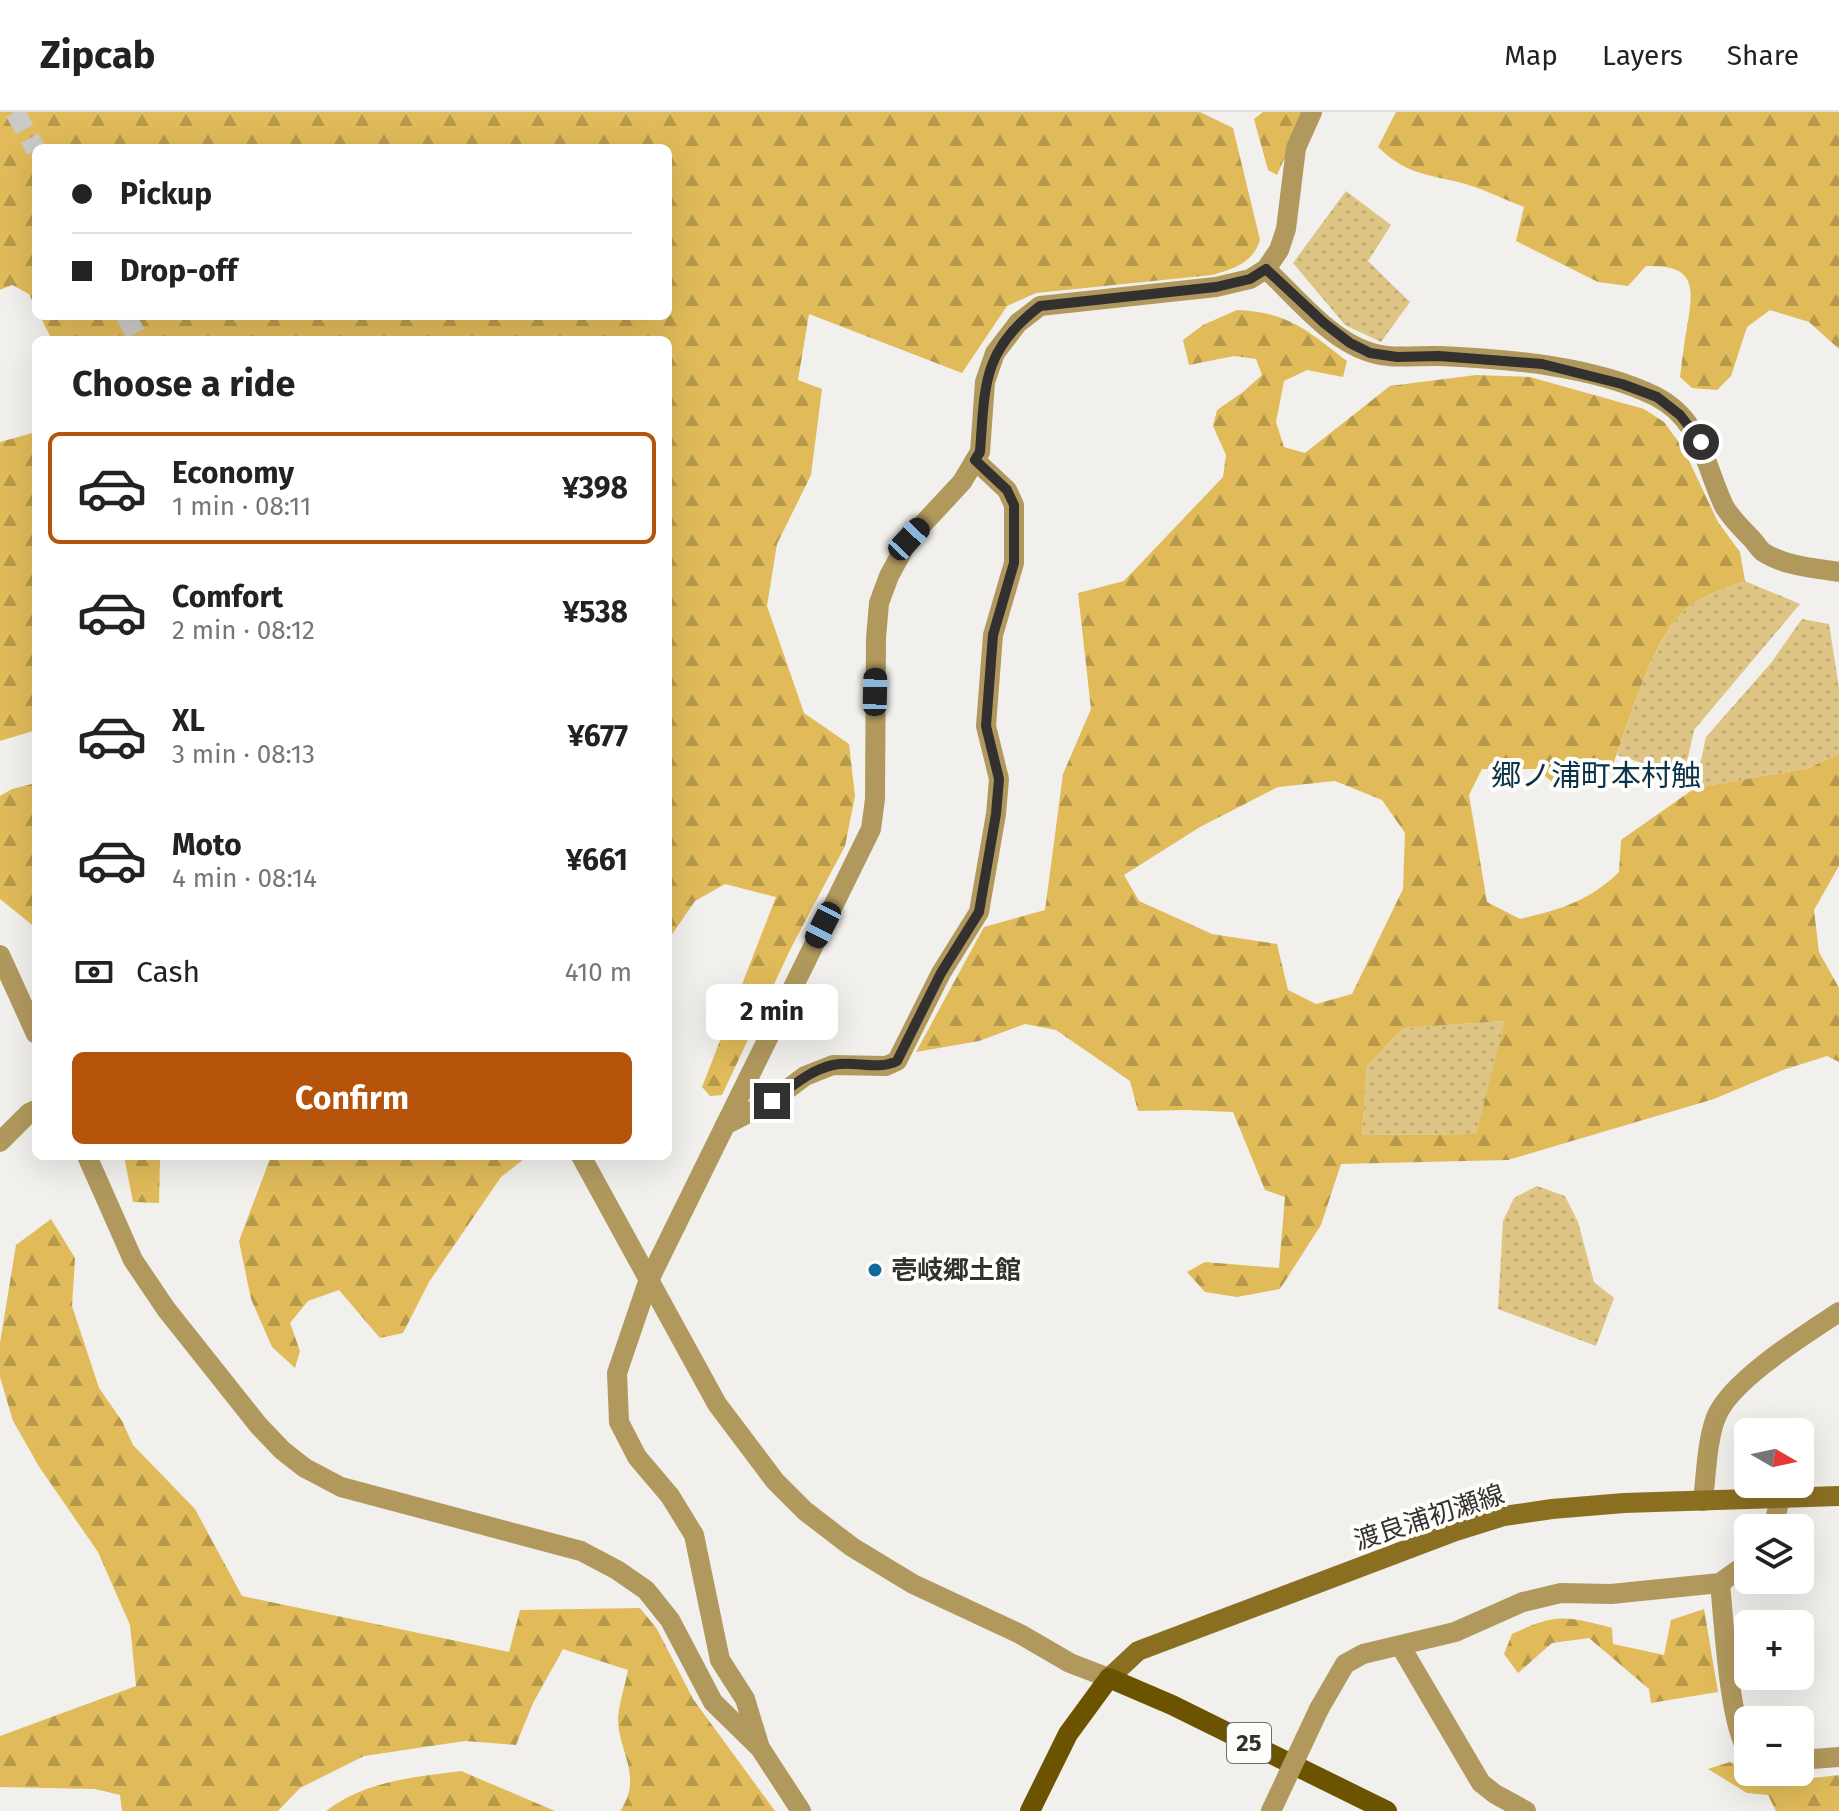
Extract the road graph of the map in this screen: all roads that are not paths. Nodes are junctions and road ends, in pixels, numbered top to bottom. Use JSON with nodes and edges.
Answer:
{"nodes":[{"id":1,"x":1312,"y":112,"type":"edge"},
{"id":2,"x":1266,"y":269,"type":"junction"},
{"id":3,"x":975,"y":460,"type":"junction"},
{"id":4,"x":1839,"y":572,"type":"edge"},
{"id":5,"x":0,"y":955,"type":"edge"},
{"id":6,"x":32,"y":1025,"type":"edge"},
{"id":7,"x":32,"y":1112,"type":"edge"},
{"id":8,"x":725,"y":1125,"type":"junction"},
{"id":9,"x":0,"y":1142,"type":"edge"},
{"id":10,"x":89,"y":1160,"type":"edge"},
{"id":11,"x":583,"y":1160,"type":"edge"},
{"id":12,"x":648,"y":1282,"type":"junction"},
{"id":13,"x":1839,"y":1312,"type":"edge"},
{"id":14,"x":1839,"y":1496,"type":"edge"},
{"id":15,"x":1780,"y":1499,"type":"junction"},
{"id":16,"x":1703,"y":1501,"type":"junction"},
{"id":17,"x":1776,"y":1514,"type":"edge"},
{"id":18,"x":1734,"y":1573,"type":"edge"},
{"id":19,"x":1720,"y":1583,"type":"junction"},
{"id":20,"x":1401,"y":1647,"type":"junction"},
{"id":21,"x":1109,"y":1678,"type":"junction"},
{"id":22,"x":1735,"y":1706,"type":"edge"},
{"id":23,"x":760,"y":1748,"type":"junction"},
{"id":24,"x":1839,"y":1757,"type":"edge"},
{"id":25,"x":1814,"y":1759,"type":"edge"},
{"id":26,"x":801,"y":1811,"type":"edge"},
{"id":27,"x":1030,"y":1811,"type":"edge"},
{"id":28,"x":1271,"y":1811,"type":"edge"},
{"id":29,"x":1387,"y":1811,"type":"edge"},
{"id":30,"x":1526,"y":1811,"type":"edge"}],
"edges":[{"from":1,"to":2,"type":"street"},
{"from":2,"to":3,"type":"street"},
{"from":2,"to":4,"type":"street"},
{"from":3,"to":8,"type":"street"},
{"from":3,"to":8,"type":"street"},
{"from":5,"to":6,"type":"street"},
{"from":7,"to":9,"type":"street"},
{"from":8,"to":12,"type":"street"},
{"from":10,"to":23,"type":"street"},
{"from":11,"to":12,"type":"street"},
{"from":12,"to":21,"type":"street"},
{"from":12,"to":23,"type":"street"},
{"from":13,"to":16,"type":"street"},
{"from":14,"to":15,"type":"main road","name":"渡良浦初瀬線"},
{"from":15,"to":16,"type":"main road","name":"渡良浦初瀬線"},
{"from":15,"to":17,"type":"street"},
{"from":16,"to":21,"type":"main road","name":"渡良浦初瀬線"},
{"from":18,"to":19,"type":"street"},
{"from":19,"to":20,"type":"street"},
{"from":19,"to":22,"type":"street"},
{"from":20,"to":28,"type":"street","bridge":true},
{"from":20,"to":30,"type":"street"},
{"from":21,"to":27,"type":"main road"},
{"from":21,"to":29,"type":"main road","number":"25"},
{"from":23,"to":26,"type":"street"},
{"from":24,"to":25,"type":"street"}]}
